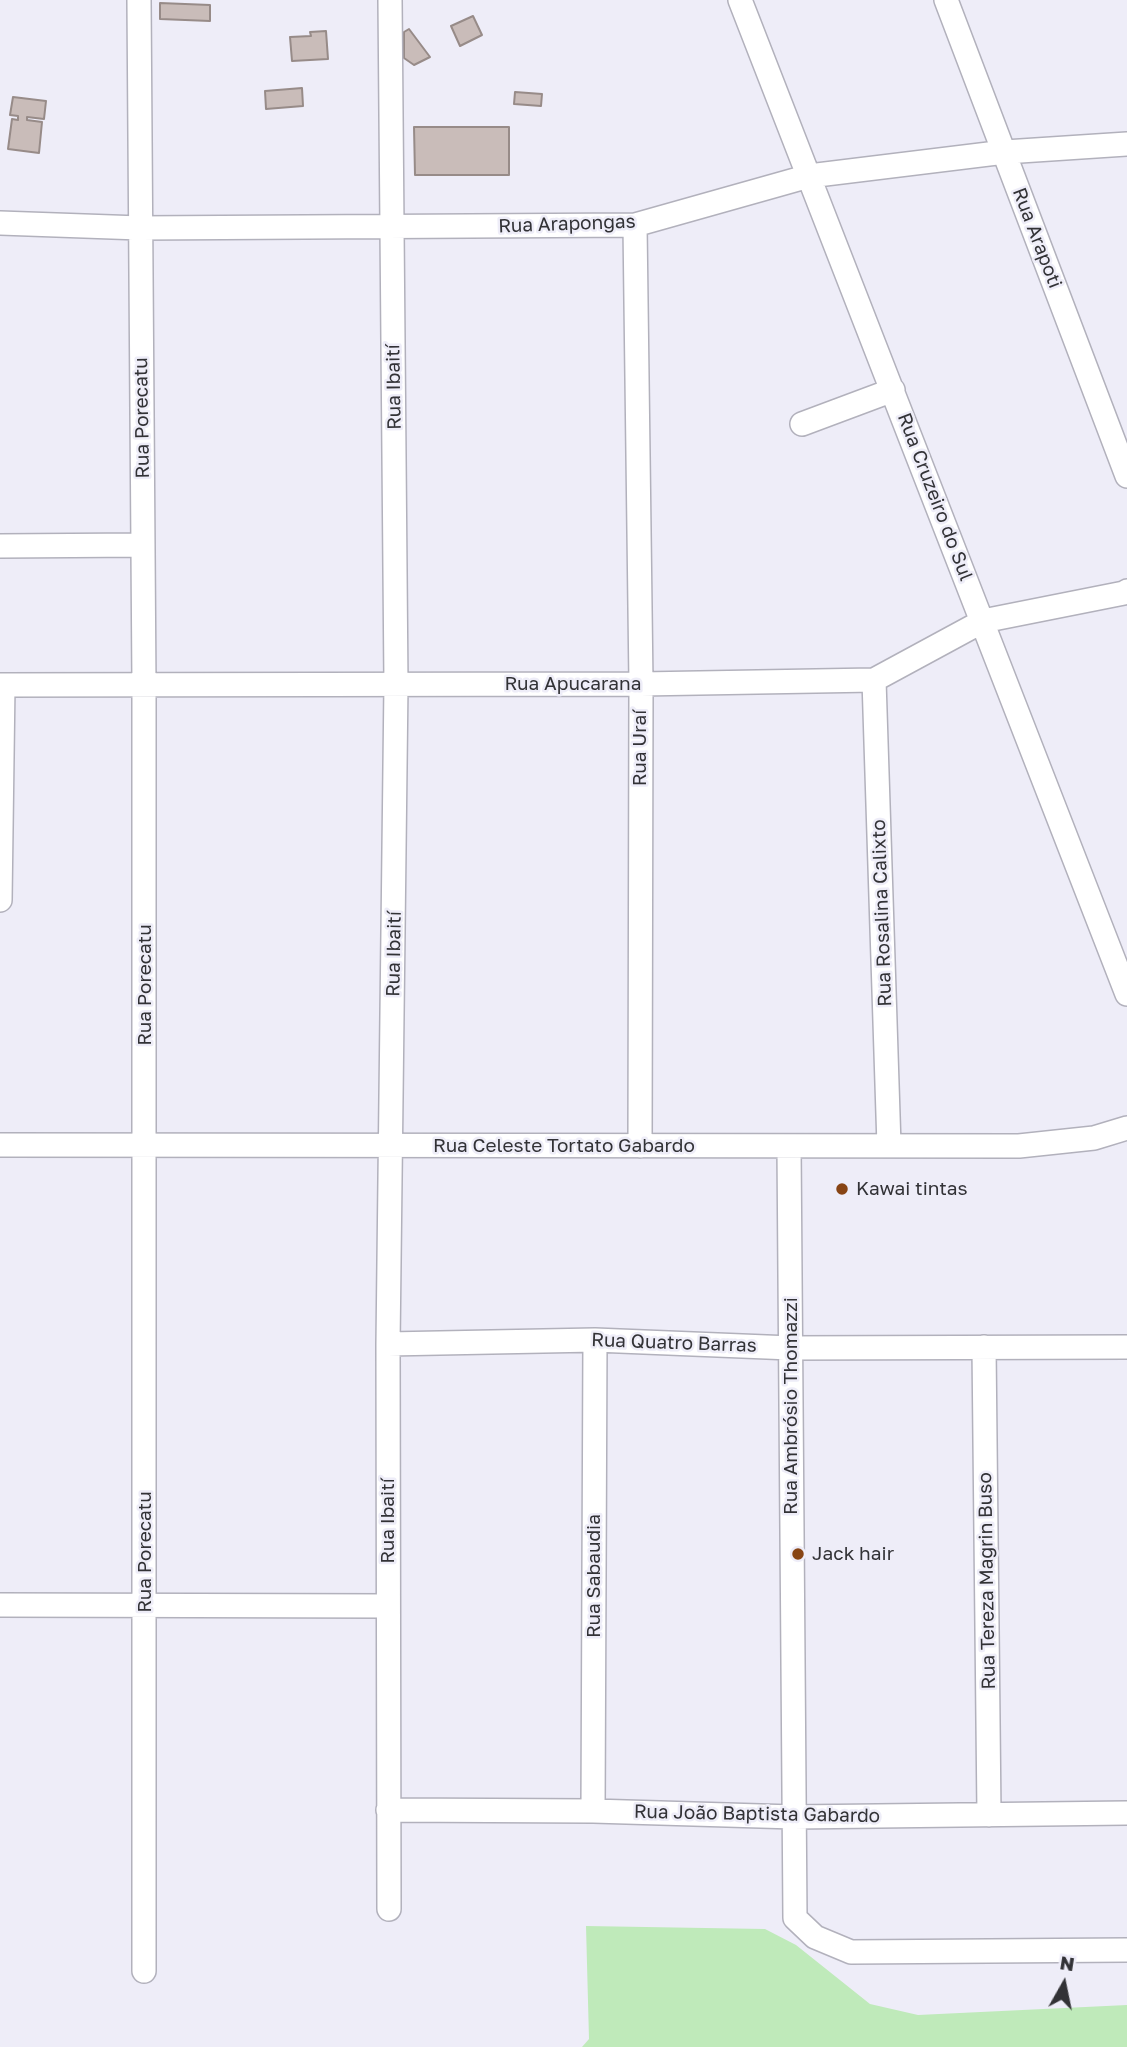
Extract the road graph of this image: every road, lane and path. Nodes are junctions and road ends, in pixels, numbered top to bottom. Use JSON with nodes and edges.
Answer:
{"nodes":[{"id":1,"x":139,"y":0,"type":"edge"},
{"id":2,"x":390,"y":0,"type":"edge"},
{"id":3,"x":740,"y":0,"type":"edge"},
{"id":4,"x":946,"y":0,"type":"edge"},
{"id":5,"x":1127,"y":144,"type":"edge"},
{"id":6,"x":1005,"y":152,"type":"junction"},
{"id":7,"x":809,"y":176,"type":"junction"},
{"id":8,"x":0,"y":223,"type":"edge"},
{"id":9,"x":635,"y":225,"type":"junction"},
{"id":10,"x":140,"y":228,"type":"junction"},
{"id":11,"x":392,"y":228,"type":"junction"},
{"id":12,"x":893,"y":390,"type":"junction"},
{"id":13,"x":802,"y":424,"type":"dead end"},
{"id":14,"x":1127,"y":476,"type":"edge"},
{"id":15,"x":143,"y":545,"type":"junction"},
{"id":16,"x":0,"y":546,"type":"edge"},
{"id":17,"x":1127,"y":591,"type":"edge"},
{"id":18,"x":983,"y":621,"type":"junction"},
{"id":19,"x":874,"y":680,"type":"junction"},
{"id":20,"x":396,"y":684,"type":"junction"},
{"id":21,"x":640,"y":684,"type":"junction"},
{"id":22,"x":2,"y":685,"type":"edge"},
{"id":23,"x":144,"y":685,"type":"junction"},
{"id":24,"x":0,"y":900,"type":"edge"},
{"id":25,"x":1127,"y":994,"type":"edge"},
{"id":26,"x":1127,"y":1128,"type":"edge"},
{"id":27,"x":0,"y":1145,"type":"edge"},
{"id":28,"x":145,"y":1145,"type":"junction"},
{"id":29,"x":392,"y":1146,"type":"junction"},
{"id":30,"x":640,"y":1146,"type":"junction"},
{"id":31,"x":789,"y":1146,"type":"junction"},
{"id":32,"x":890,"y":1146,"type":"junction"},
{"id":33,"x":595,"y":1340,"type":"junction"},
{"id":34,"x":388,"y":1344,"type":"junction"},
{"id":35,"x":984,"y":1347,"type":"junction"},
{"id":36,"x":1127,"y":1347,"type":"edge"},
{"id":37,"x":791,"y":1348,"type":"junction"},
{"id":38,"x":0,"y":1605,"type":"edge"},
{"id":39,"x":145,"y":1605,"type":"junction"},
{"id":40,"x":388,"y":1606,"type":"junction"},
{"id":41,"x":388,"y":1810,"type":"junction"},
{"id":42,"x":593,"y":1811,"type":"junction"},
{"id":43,"x":1127,"y":1814,"type":"edge"},
{"id":44,"x":989,"y":1815,"type":"junction"},
{"id":45,"x":794,"y":1817,"type":"junction"},
{"id":46,"x":388,"y":1909,"type":"dead end"},
{"id":47,"x":1127,"y":1950,"type":"edge"},
{"id":48,"x":144,"y":1971,"type":"dead end"}],
"edges":[{"from":1,"to":10,"type":"street","name":"Rua Porecatu"},
{"from":2,"to":11,"type":"street","name":"Rua Ibaití"},
{"from":3,"to":7,"type":"street","name":"Rua Cruzeiro do Sul"},
{"from":4,"to":6,"type":"street","name":"Rua Arapoti"},
{"from":5,"to":6,"type":"street","name":"Rua Arapongas"},
{"from":6,"to":7,"type":"street","name":"Rua Arapongas"},
{"from":6,"to":14,"type":"street","name":"Rua Arapoti"},
{"from":7,"to":9,"type":"street","name":"Rua Arapongas"},
{"from":7,"to":12,"type":"street","name":"Rua Cruzeiro do Sul"},
{"from":8,"to":10,"type":"street","name":"Rua Arapongas"},
{"from":9,"to":11,"type":"street","name":"Rua Arapongas"},
{"from":9,"to":21,"type":"street","name":"Rua Uraí"},
{"from":10,"to":11,"type":"street","name":"Rua Arapongas"},
{"from":10,"to":15,"type":"street","name":"Rua Porecatu"},
{"from":11,"to":20,"type":"street","name":"Rua Ibaití"},
{"from":12,"to":13,"type":"street"},
{"from":12,"to":18,"type":"street","name":"Rua Cruzeiro do Sul"},
{"from":15,"to":16,"type":"street"},
{"from":15,"to":23,"type":"street","name":"Rua Porecatu"},
{"from":17,"to":18,"type":"street","name":"Rua Apucarana"},
{"from":18,"to":19,"type":"street","name":"Rua Apucarana"},
{"from":18,"to":25,"type":"street","name":"Rua Cruzeiro do Sul"},
{"from":19,"to":21,"type":"street","name":"Rua Apucarana"},
{"from":19,"to":32,"type":"street","name":"Rua Rosalina Calixto"},
{"from":20,"to":21,"type":"street","name":"Rua Apucarana"},
{"from":20,"to":23,"type":"street","name":"Rua Apucarana"},
{"from":20,"to":29,"type":"street","name":"Rua Ibaití"},
{"from":21,"to":30,"type":"street","name":"Rua Uraí"},
{"from":22,"to":23,"type":"street","name":"Rua Apucarana"},
{"from":22,"to":24,"type":"street"},
{"from":23,"to":28,"type":"street","name":"Rua Porecatu"},
{"from":26,"to":32,"type":"street","name":"Rua Celeste Tortato Gabardo"},
{"from":27,"to":28,"type":"street","name":"Rua Celeste Tortato Gabardo"},
{"from":28,"to":29,"type":"street","name":"Rua Celeste Tortato Gabardo"},
{"from":28,"to":39,"type":"street","name":"Rua Porecatu"},
{"from":29,"to":30,"type":"street","name":"Rua Celeste Tortato Gabardo"},
{"from":29,"to":34,"type":"street","name":"Rua Ibaití"},
{"from":30,"to":31,"type":"street","name":"Rua Celeste Tortato Gabardo"},
{"from":31,"to":32,"type":"street","name":"Rua Celeste Tortato Gabardo"},
{"from":31,"to":37,"type":"street","name":"Rua Ambrósio Thomazzi"},
{"from":33,"to":34,"type":"street","name":"Rua Quatro Barras"},
{"from":33,"to":37,"type":"street","name":"Rua Quatro Barras"},
{"from":33,"to":42,"type":"street","name":"Rua Sabaudia"},
{"from":34,"to":40,"type":"street","name":"Rua Ibaití"},
{"from":35,"to":36,"type":"street","name":"Rua Quatro Barras"},
{"from":35,"to":37,"type":"street","name":"Rua Quatro Barras"},
{"from":35,"to":44,"type":"street","name":"Rua Tereza Magrin Buso"},
{"from":37,"to":45,"type":"street","name":"Rua Ambrósio Thomazzi"},
{"from":38,"to":39,"type":"street"},
{"from":39,"to":40,"type":"street"},
{"from":39,"to":48,"type":"street","name":"Rua Porecatu"},
{"from":40,"to":41,"type":"street","name":"Rua Ibaití"},
{"from":41,"to":42,"type":"street","name":"Rua João Baptista Gabardo"},
{"from":41,"to":46,"type":"street","name":"Rua Ibaití"},
{"from":42,"to":45,"type":"street","name":"Rua João Baptista Gabardo"},
{"from":43,"to":44,"type":"street","name":"Rua João Baptista Gabardo"},
{"from":44,"to":45,"type":"street","name":"Rua João Baptista Gabardo"},
{"from":45,"to":47,"type":"street","name":"Rua Ambrósio Thomazzi"}]}
